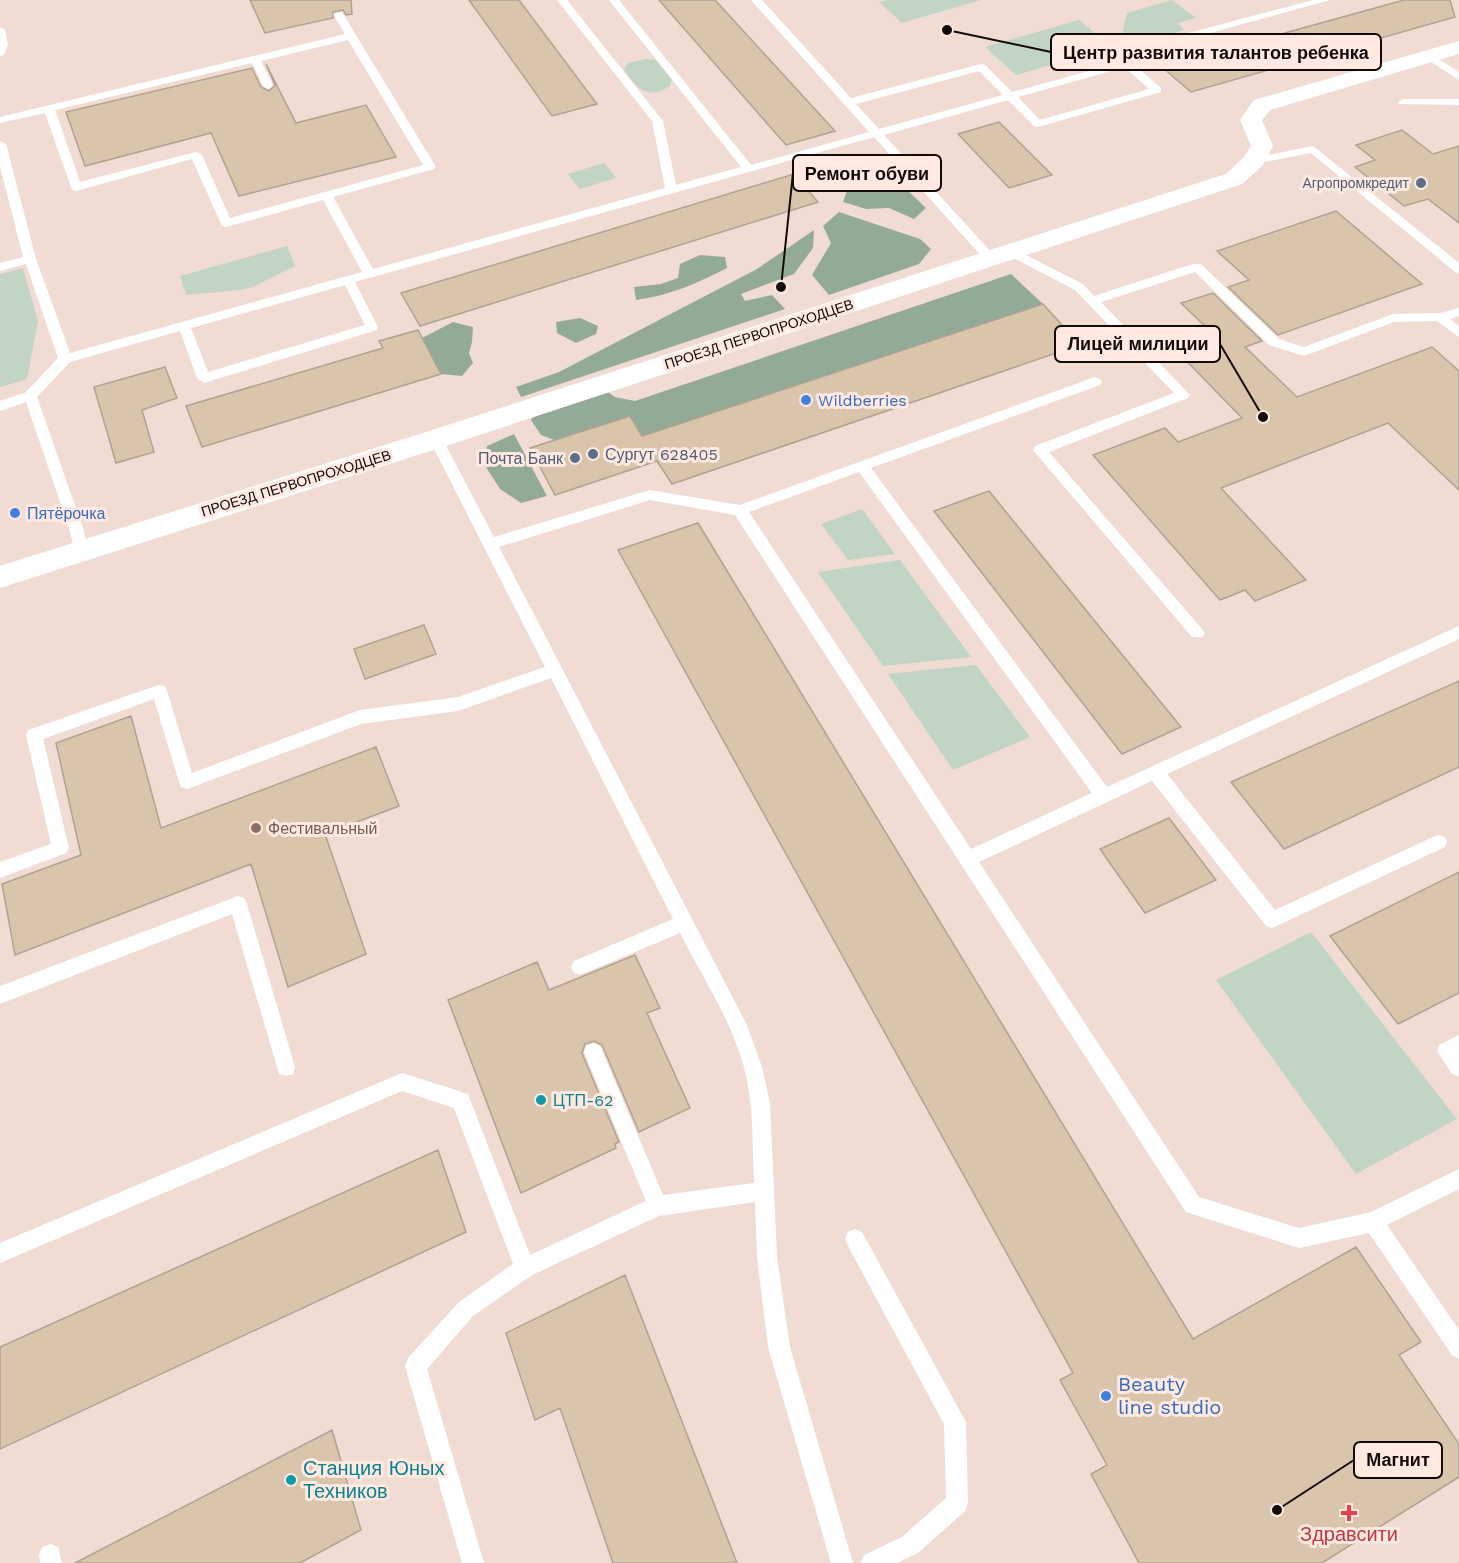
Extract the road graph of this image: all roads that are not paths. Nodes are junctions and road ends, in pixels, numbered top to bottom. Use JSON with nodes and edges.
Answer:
{"nodes":[{"id":1,"x":562,"y":0,"type":"edge"},
{"id":2,"x":614,"y":0,"type":"edge"},
{"id":3,"x":756,"y":0,"type":"edge"},
{"id":4,"x":1325,"y":0,"type":"edge"},
{"id":5,"x":1296,"y":3,"type":"edge"},
{"id":6,"x":338,"y":14,"type":"dead end"},
{"id":7,"x":0,"y":30,"type":"edge"},
{"id":8,"x":351,"y":36,"type":"junction"},
{"id":9,"x":1459,"y":47,"type":"edge"},
{"id":10,"x":0,"y":53,"type":"edge"},
{"id":11,"x":1429,"y":56,"type":"junction"},
{"id":12,"x":255,"y":59,"type":"junction"},
{"id":13,"x":1123,"y":60,"type":"junction"},
{"id":14,"x":1459,"y":77,"type":"edge"},
{"id":15,"x":268,"y":86,"type":"dead end"},
{"id":16,"x":1010,"y":96,"type":"junction"},
{"id":17,"x":850,"y":102,"type":"junction"},
{"id":18,"x":1403,"y":102,"type":"dead end"},
{"id":19,"x":1459,"y":102,"type":"edge"},
{"id":20,"x":49,"y":109,"type":"junction"},
{"id":21,"x":0,"y":120,"type":"edge"},
{"id":22,"x":876,"y":132,"type":"junction"},
{"id":23,"x":0,"y":144,"type":"edge"},
{"id":24,"x":1254,"y":160,"type":"junction"},
{"id":25,"x":748,"y":169,"type":"junction"},
{"id":26,"x":671,"y":190,"type":"junction"},
{"id":27,"x":327,"y":195,"type":"junction"},
{"id":28,"x":1001,"y":255,"type":"junction"},
{"id":29,"x":30,"y":259,"type":"junction"},
{"id":30,"x":0,"y":267,"type":"edge"},
{"id":31,"x":1459,"y":269,"type":"edge"},
{"id":32,"x":369,"y":274,"type":"junction"},
{"id":33,"x":348,"y":280,"type":"junction"},
{"id":34,"x":1094,"y":300,"type":"junction"},
{"id":35,"x":1459,"y":312,"type":"edge"},
{"id":36,"x":1440,"y":317,"type":"junction"},
{"id":37,"x":184,"y":326,"type":"junction"},
{"id":38,"x":1459,"y":333,"type":"edge"},
{"id":39,"x":65,"y":359,"type":"junction"},
{"id":40,"x":1095,"y":382,"type":"dead end"},
{"id":41,"x":30,"y":396,"type":"junction"},
{"id":42,"x":0,"y":406,"type":"edge"},
{"id":43,"x":436,"y":439,"type":"junction"},
{"id":44,"x":862,"y":466,"type":"junction"},
{"id":45,"x":740,"y":510,"type":"junction"},
{"id":46,"x":490,"y":544,"type":"junction"},
{"id":47,"x":80,"y":551,"type":"junction"},
{"id":48,"x":0,"y":577,"type":"edge"},
{"id":49,"x":1459,"y":632,"type":"edge"},
{"id":50,"x":1197,"y":633,"type":"dead end"},
{"id":51,"x":555,"y":670,"type":"junction"},
{"id":52,"x":1155,"y":772,"type":"junction"},
{"id":53,"x":1104,"y":796,"type":"junction"},
{"id":54,"x":1438,"y":842,"type":"dead end"},
{"id":55,"x":967,"y":859,"type":"junction"},
{"id":56,"x":0,"y":870,"type":"edge"},
{"id":57,"x":684,"y":923,"type":"junction"},
{"id":58,"x":580,"y":967,"type":"dead end"},
{"id":59,"x":0,"y":995,"type":"edge"},
{"id":60,"x":1459,"y":1044,"type":"edge"},
{"id":61,"x":593,"y":1052,"type":"dead end"},
{"id":62,"x":286,"y":1067,"type":"dead end"},
{"id":63,"x":1459,"y":1067,"type":"edge"},
{"id":64,"x":1459,"y":1179,"type":"edge"},
{"id":65,"x":765,"y":1191,"type":"junction"},
{"id":66,"x":658,"y":1206,"type":"junction"},
{"id":67,"x":1373,"y":1222,"type":"junction"},
{"id":68,"x":855,"y":1239,"type":"dead end"},
{"id":69,"x":0,"y":1253,"type":"edge"},
{"id":70,"x":525,"y":1268,"type":"junction"},
{"id":71,"x":1459,"y":1348,"type":"edge"},
{"id":72,"x":473,"y":1563,"type":"edge"},
{"id":73,"x":842,"y":1563,"type":"edge"},
{"id":74,"x":872,"y":1563,"type":"edge"}],
"edges":[{"from":1,"to":26,"type":"lane"},
{"from":2,"to":25,"type":"lane"},
{"from":3,"to":17,"type":"lane"},
{"from":4,"to":5,"type":"lane"},
{"from":5,"to":13,"type":"lane"},
{"from":6,"to":8,"type":"lane"},
{"from":7,"to":10,"type":"lane"},
{"from":8,"to":12,"type":"lane"},
{"from":8,"to":27,"type":"lane"},
{"from":9,"to":11,"type":"street"},
{"from":11,"to":14,"type":"lane"},
{"from":11,"to":24,"type":"street"},
{"from":12,"to":15,"type":"lane"},
{"from":12,"to":20,"type":"lane"},
{"from":13,"to":16,"type":"lane"},
{"from":13,"to":16,"type":"lane"},
{"from":16,"to":17,"type":"lane"},
{"from":16,"to":22,"type":"lane"},
{"from":17,"to":22,"type":"lane"},
{"from":18,"to":19,"type":"lane"},
{"from":20,"to":21,"type":"lane"},
{"from":20,"to":27,"type":"lane"},
{"from":22,"to":25,"type":"lane"},
{"from":22,"to":28,"type":"lane"},
{"from":23,"to":29,"type":"lane"},
{"from":24,"to":28,"type":"street","name":"ПРОЕЗД ПЕРВОПРОХОДЦЕВ"},
{"from":24,"to":31,"type":"lane"},
{"from":25,"to":26,"type":"lane"},
{"from":26,"to":32,"type":"lane"},
{"from":27,"to":32,"type":"lane"},
{"from":28,"to":34,"type":"lane"},
{"from":28,"to":43,"type":"street","name":"ПРОЕЗД ПЕРВОПРОХОДЦЕВ"},
{"from":29,"to":30,"type":"lane"},
{"from":29,"to":39,"type":"lane"},
{"from":32,"to":33,"type":"lane"},
{"from":33,"to":37,"type":"lane"},
{"from":33,"to":37,"type":"lane"},
{"from":34,"to":36,"type":"lane"},
{"from":34,"to":50,"type":"lane"},
{"from":35,"to":36,"type":"lane"},
{"from":36,"to":38,"type":"lane"},
{"from":37,"to":39,"type":"lane"},
{"from":39,"to":41,"type":"lane"},
{"from":40,"to":44,"type":"lane"},
{"from":41,"to":42,"type":"lane"},
{"from":41,"to":47,"type":"lane"},
{"from":43,"to":46,"type":"lane"},
{"from":43,"to":47,"type":"street","name":"ПРОЕЗД ПЕРВОПРОХОДЦЕВ"},
{"from":44,"to":45,"type":"lane"},
{"from":44,"to":53,"type":"lane"},
{"from":45,"to":46,"type":"lane"},
{"from":45,"to":55,"type":"lane"},
{"from":46,"to":51,"type":"lane"},
{"from":47,"to":48,"type":"street","name":"ПРОЕЗД ПЕРВОПРОХОДЦЕВ"},
{"from":49,"to":52,"type":"lane"},
{"from":51,"to":56,"type":"lane"},
{"from":51,"to":57,"type":"lane"},
{"from":52,"to":53,"type":"lane"},
{"from":52,"to":54,"type":"lane"},
{"from":53,"to":55,"type":"lane"},
{"from":55,"to":67,"type":"lane"},
{"from":57,"to":58,"type":"lane"},
{"from":57,"to":65,"type":"lane"},
{"from":59,"to":62,"type":"lane"},
{"from":60,"to":63,"type":"lane"},
{"from":61,"to":66,"type":"lane"},
{"from":64,"to":67,"type":"lane"},
{"from":65,"to":66,"type":"lane"},
{"from":65,"to":73,"type":"lane"},
{"from":66,"to":70,"type":"lane"},
{"from":67,"to":71,"type":"lane"},
{"from":68,"to":74,"type":"lane"},
{"from":69,"to":70,"type":"lane"},
{"from":70,"to":72,"type":"lane"}]}
